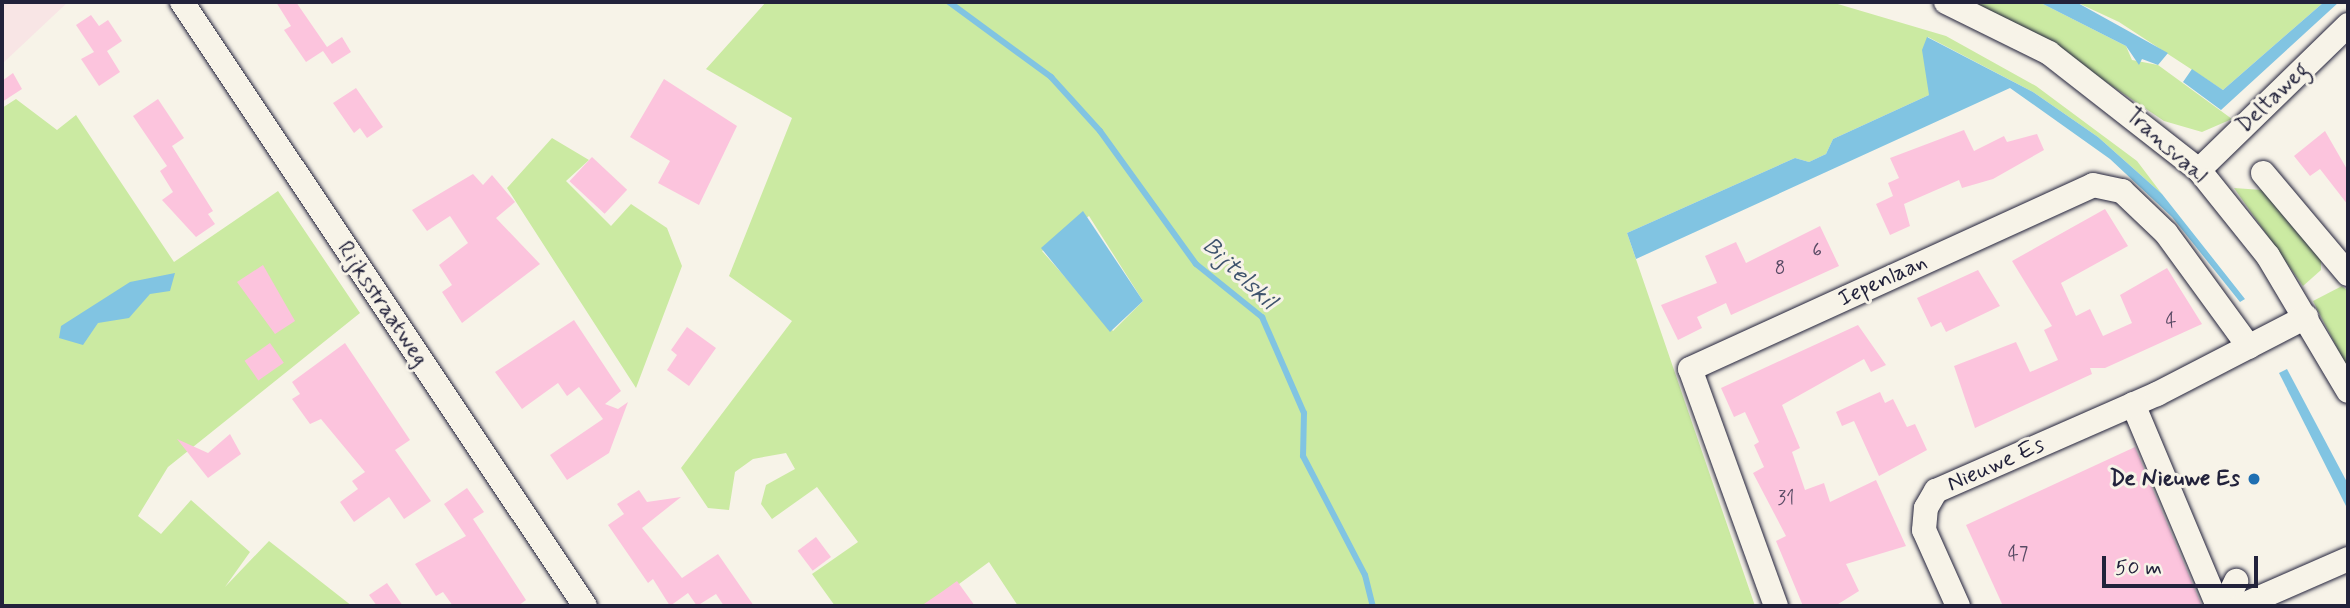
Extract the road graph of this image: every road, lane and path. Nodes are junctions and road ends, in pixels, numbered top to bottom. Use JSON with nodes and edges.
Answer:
{"nodes":[{"id":1,"x":182,"y":2,"type":"edge"},
{"id":2,"x":1946,"y":2,"type":"edge"},
{"id":3,"x":2348,"y":25,"type":"edge"},
{"id":4,"x":2199,"y":170,"type":"junction"},
{"id":5,"x":2263,"y":173,"type":"dead end"},
{"id":6,"x":2348,"y":274,"type":"edge"},
{"id":7,"x":2306,"y":317,"type":"junction"},
{"id":8,"x":2249,"y":347,"type":"junction"},
{"id":9,"x":2348,"y":391,"type":"edge"},
{"id":10,"x":2133,"y":404,"type":"junction"},
{"id":11,"x":2348,"y":559,"type":"edge"},
{"id":12,"x":2236,"y":581,"type":"dead end"},
{"id":13,"x":584,"y":606,"type":"edge"},
{"id":14,"x":1776,"y":606,"type":"edge"},
{"id":15,"x":1958,"y":606,"type":"edge"},
{"id":16,"x":2218,"y":606,"type":"edge"},
{"id":17,"x":2224,"y":606,"type":"edge"},
{"id":18,"x":2241,"y":606,"type":"edge"}],
"edges":[{"from":1,"to":13,"type":"street","name":"Rijksstraatweg"},
{"from":2,"to":4,"type":"street","name":"Transvaal"},
{"from":3,"to":4,"type":"street","name":"Deltaweg"},
{"from":4,"to":7,"type":"street","name":"Transvaal"},
{"from":5,"to":6,"type":"street"},
{"from":7,"to":8,"type":"street","name":"Nieuwe Es"},
{"from":7,"to":9,"type":"street","name":"Transvaal"},
{"from":8,"to":10,"type":"street","name":"Nieuwe Es"},
{"from":8,"to":14,"type":"street","name":"Iepenlaan"},
{"from":10,"to":15,"type":"street","name":"Nieuwe Es"},
{"from":10,"to":16,"type":"street"},
{"from":11,"to":18,"type":"street"},
{"from":12,"to":17,"type":"street"}]}
